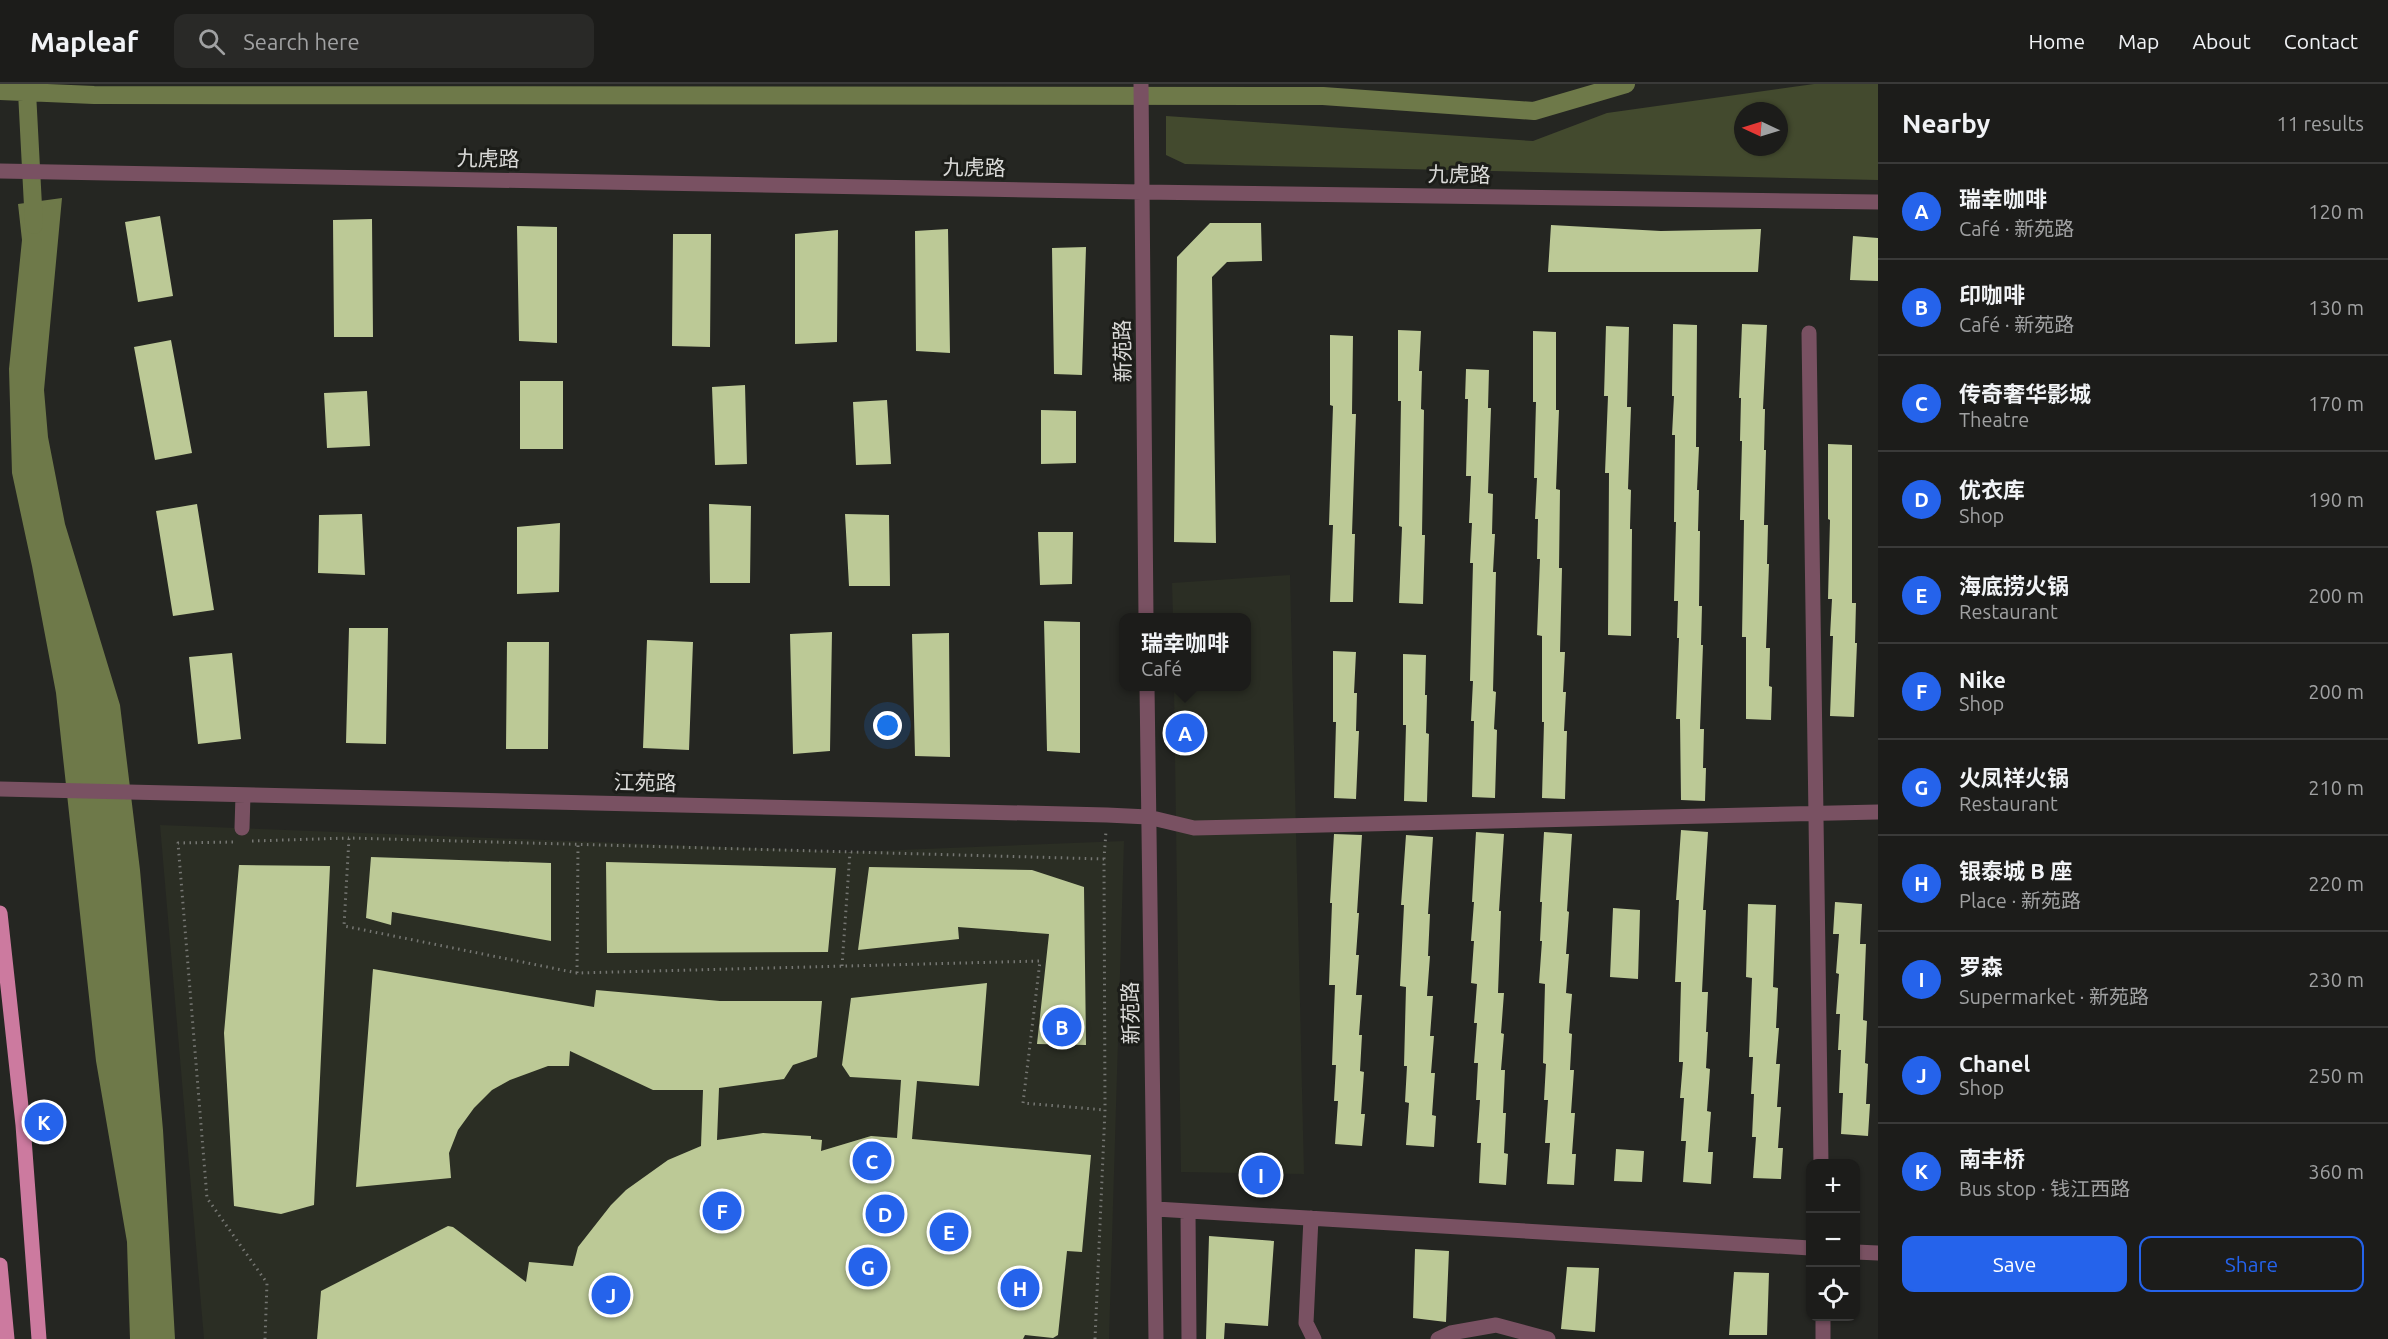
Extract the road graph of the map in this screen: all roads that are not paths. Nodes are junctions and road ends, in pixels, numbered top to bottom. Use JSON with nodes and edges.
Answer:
{"nodes":[{"id":1,"x":1141,"y":84,"type":"edge"},
{"id":2,"x":0,"y":171,"type":"edge"},
{"id":3,"x":1142,"y":192,"type":"junction"},
{"id":4,"x":1878,"y":202,"type":"edge"},
{"id":5,"x":1809,"y":333,"type":"dead end"},
{"id":6,"x":1146,"y":613,"type":"edge"},
{"id":7,"x":1147,"y":691,"type":"edge"},
{"id":8,"x":0,"y":789,"type":"edge"},
{"id":9,"x":243,"y":795,"type":"junction"},
{"id":10,"x":1878,"y":812,"type":"edge"},
{"id":11,"x":1816,"y":813,"type":"junction"},
{"id":12,"x":1148,"y":817,"type":"junction"},
{"id":13,"x":241,"y":837,"type":"road end"},
{"id":14,"x":0,"y":913,"type":"edge"},
{"id":15,"x":1821,"y":1159,"type":"edge"},
{"id":16,"x":1156,"y":1209,"type":"junction"},
{"id":17,"x":1188,"y":1211,"type":"junction"},
{"id":18,"x":1311,"y":1218,"type":"junction"},
{"id":19,"x":1806,"y":1248,"type":"edge"},
{"id":20,"x":1860,"y":1251,"type":"edge"},
{"id":21,"x":1878,"y":1253,"type":"edge"},
{"id":22,"x":0,"y":1265,"type":"edge"},
{"id":23,"x":1823,"y":1321,"type":"edge"},
{"id":24,"x":8,"y":1339,"type":"edge"},
{"id":25,"x":39,"y":1339,"type":"edge"},
{"id":26,"x":1156,"y":1339,"type":"edge"},
{"id":27,"x":1189,"y":1339,"type":"edge"},
{"id":28,"x":1314,"y":1339,"type":"edge"},
{"id":29,"x":1438,"y":1339,"type":"edge"},
{"id":30,"x":1548,"y":1339,"type":"edge"},
{"id":31,"x":1823,"y":1339,"type":"edge"}],
"edges":[{"from":1,"to":3,"type":"street","name":"新苑路"},
{"from":2,"to":3,"type":"street","name":"九虎路"},
{"from":3,"to":4,"type":"street","name":"九虎路"},
{"from":3,"to":6,"type":"street","name":"新苑路"},
{"from":5,"to":11,"type":"street"},
{"from":7,"to":12,"type":"street","name":"新苑路"},
{"from":8,"to":9,"type":"street","name":"江苑路"},
{"from":9,"to":12,"type":"street","name":"江苑路"},
{"from":9,"to":13,"type":"street"},
{"from":10,"to":11,"type":"street","name":"江苑路"},
{"from":11,"to":12,"type":"street","name":"江苑路"},
{"from":11,"to":15,"type":"street"},
{"from":12,"to":16,"type":"street","name":"新苑路"},
{"from":14,"to":25,"type":"main road"},
{"from":16,"to":17,"type":"street"},
{"from":16,"to":26,"type":"street","name":"新苑路"},
{"from":17,"to":18,"type":"street"},
{"from":17,"to":27,"type":"street"},
{"from":18,"to":19,"type":"street"},
{"from":18,"to":28,"type":"street"},
{"from":20,"to":21,"type":"street"},
{"from":22,"to":24,"type":"main road"},
{"from":23,"to":31,"type":"street"},
{"from":29,"to":30,"type":"street"}]}
